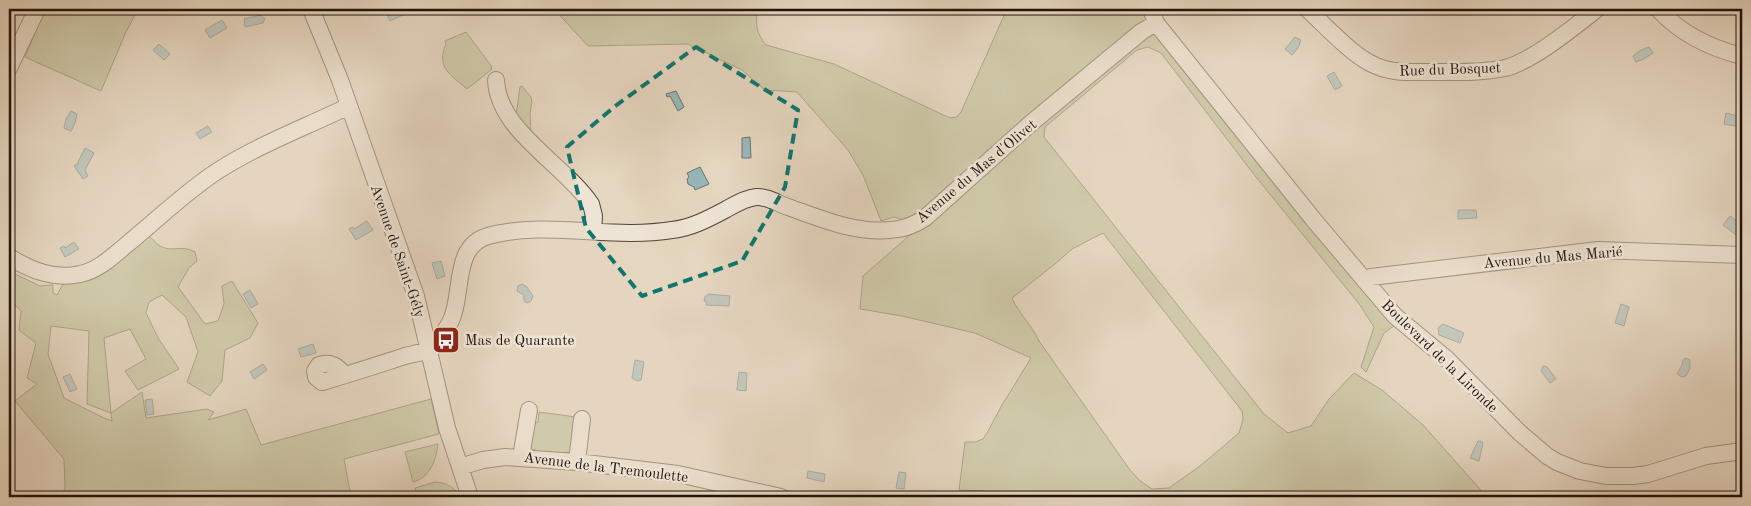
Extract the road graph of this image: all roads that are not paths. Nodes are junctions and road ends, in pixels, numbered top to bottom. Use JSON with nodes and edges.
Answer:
{"nodes":[{"id":1,"x":37,"y":9,"type":"edge"},
{"id":2,"x":311,"y":9,"type":"edge"},
{"id":3,"x":1306,"y":9,"type":"edge"},
{"id":4,"x":1597,"y":9,"type":"edge"},
{"id":5,"x":1658,"y":9,"type":"edge"},
{"id":6,"x":1154,"y":16,"type":"edge"},
{"id":7,"x":1742,"y":56,"type":"edge"},
{"id":8,"x":9,"y":68,"type":"edge"},
{"id":9,"x":496,"y":80,"type":"dead end"},
{"id":10,"x":349,"y":106,"type":"junction"},
{"id":11,"x":593,"y":231,"type":"junction"},
{"id":12,"x":1742,"y":255,"type":"edge"},
{"id":13,"x":9,"y":257,"type":"edge"},
{"id":14,"x":1365,"y":281,"type":"junction"},
{"id":15,"x":429,"y":349,"type":"junction"},
{"id":16,"x":345,"y":375,"type":"dead end"},
{"id":17,"x":529,"y":410,"type":"dead end"},
{"id":18,"x":582,"y":419,"type":"dead end"},
{"id":19,"x":1742,"y":451,"type":"edge"},
{"id":20,"x":521,"y":457,"type":"junction"},
{"id":21,"x":577,"y":462,"type":"junction"},
{"id":22,"x":460,"y":467,"type":"junction"},
{"id":23,"x":470,"y":497,"type":"edge"},
{"id":24,"x":781,"y":497,"type":"edge"}],
"edges":[{"from":1,"to":8,"type":"street"},
{"from":2,"to":10,"type":"street","name":"Avenue de Saint-Gély"},
{"from":3,"to":4,"type":"street","name":"Rue du Bosquet"},
{"from":5,"to":7,"type":"street"},
{"from":6,"to":11,"type":"street","name":"Avenue du Mas d'Olivet"},
{"from":6,"to":14,"type":"street","name":"Boulevard de la Lironde"},
{"from":9,"to":11,"type":"street"},
{"from":10,"to":13,"type":"street"},
{"from":10,"to":15,"type":"street","name":"Avenue de Saint-Gély"},
{"from":11,"to":15,"type":"street","name":"Avenue du Mas d'Olivet"},
{"from":12,"to":14,"type":"street","name":"Avenue du Mas Marié"},
{"from":14,"to":19,"type":"street","name":"Boulevard de la Lironde"},
{"from":15,"to":16,"type":"street"},
{"from":15,"to":22,"type":"street","name":"Avenue de Saint-Gély"},
{"from":17,"to":20,"type":"street"},
{"from":18,"to":21,"type":"street"},
{"from":20,"to":21,"type":"street","name":"Avenue de la Tremoulette"},
{"from":20,"to":22,"type":"street","name":"Avenue de la Tremoulette"},
{"from":21,"to":24,"type":"street","name":"Avenue de la Tremoulette"},
{"from":22,"to":23,"type":"street","name":"Avenue de Saint-Gély"}]}
